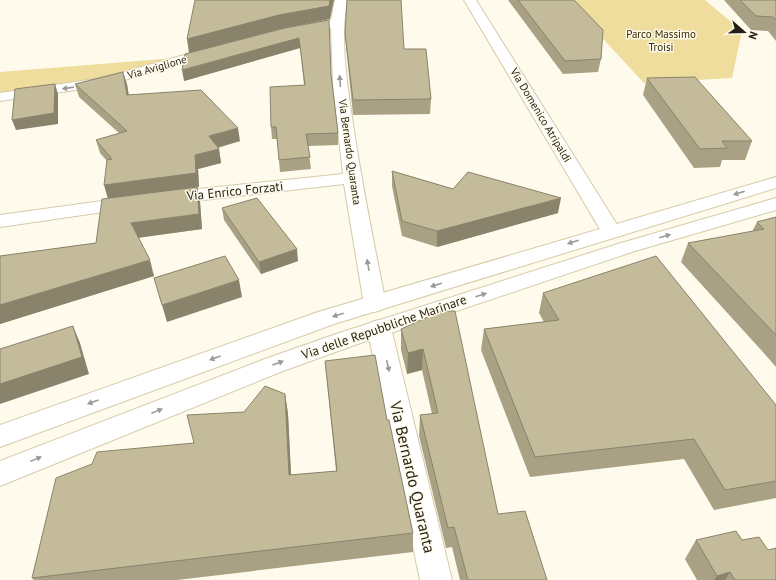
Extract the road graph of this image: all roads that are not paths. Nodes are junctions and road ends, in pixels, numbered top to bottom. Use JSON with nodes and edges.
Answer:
{"nodes":[{"id":1,"x":340,"y":0,"type":"edge"},
{"id":2,"x":470,"y":0,"type":"edge"},
{"id":3,"x":337,"y":23,"type":"junction"},
{"id":4,"x":285,"y":33,"type":"edge"},
{"id":5,"x":222,"y":49,"type":"edge"},
{"id":6,"x":0,"y":97,"type":"edge"},
{"id":7,"x":352,"y":178,"type":"junction"},
{"id":8,"x":776,"y":182,"type":"edge"},
{"id":9,"x":776,"y":204,"type":"edge"},
{"id":10,"x":0,"y":221,"type":"edge"},
{"id":11,"x":619,"y":239,"type":"junction"},
{"id":12,"x":377,"y":316,"type":"junction"},
{"id":13,"x":0,"y":436,"type":"edge"},
{"id":14,"x":0,"y":474,"type":"edge"},
{"id":15,"x":436,"y":580,"type":"edge"}],
"edges":[{"from":1,"to":3,"type":"street","name":"Via Bernardo Quaranta"},
{"from":2,"to":11,"type":"street","name":"Via Domenico Atripaldi"},
{"from":3,"to":4,"type":"street"},
{"from":7,"to":3,"type":"street","name":"Via Bernardo Quaranta","one_way":true},
{"from":5,"to":6,"type":"street","name":"Via Aviglione","one_way":true},
{"from":7,"to":10,"type":"street","name":"Via Enrico Forzati"},
{"from":12,"to":7,"type":"street","name":"Via Bernardo Quaranta","one_way":true},
{"from":8,"to":11,"type":"street","name":"Via delle Repubbliche Marinare","one_way":true},
{"from":11,"to":9,"type":"street","name":"Via delle Repubbliche Marinare","one_way":true},
{"from":11,"to":12,"type":"street","name":"Via delle Repubbliche Marinare"},
{"from":12,"to":13,"type":"street","name":"Via delle Repubbliche Marinare","one_way":true},
{"from":14,"to":12,"type":"street","name":"Via delle Repubbliche Marinare","one_way":true},
{"from":12,"to":15,"type":"street","name":"Via Bernardo Quaranta","one_way":true}]}
